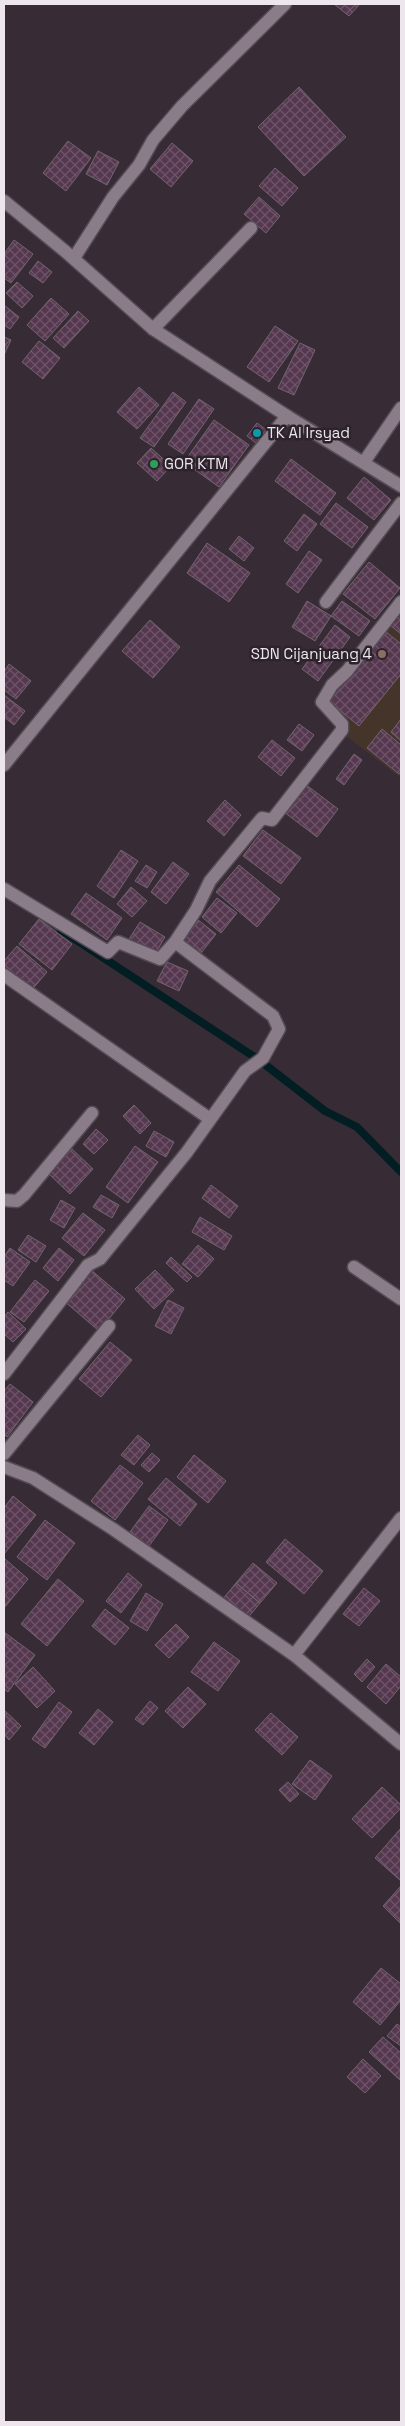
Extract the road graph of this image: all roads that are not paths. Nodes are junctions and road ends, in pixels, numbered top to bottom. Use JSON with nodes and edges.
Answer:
{"nodes":[{"id":1,"x":285,"y":4,"type":"edge"},
{"id":2,"x":4,"y":201,"type":"edge"},
{"id":3,"x":250,"y":228,"type":"dead end"},
{"id":4,"x":74,"y":258,"type":"junction"},
{"id":5,"x":153,"y":329,"type":"junction"},
{"id":6,"x":401,"y":408,"type":"edge"},
{"id":7,"x":287,"y":416,"type":"junction"},
{"id":8,"x":364,"y":462,"type":"junction"},
{"id":9,"x":401,"y":486,"type":"edge"},
{"id":10,"x":401,"y":503,"type":"edge"},
{"id":11,"x":326,"y":602,"type":"dead end"},
{"id":12,"x":401,"y":602,"type":"edge"},
{"id":13,"x":6,"y":757,"type":"edge"},
{"id":14,"x":4,"y":889,"type":"edge"},
{"id":15,"x":175,"y":942,"type":"junction"},
{"id":16,"x":4,"y":975,"type":"edge"},
{"id":17,"x":92,"y":1113,"type":"dead end"},
{"id":18,"x":210,"y":1119,"type":"junction"},
{"id":19,"x":4,"y":1200,"type":"edge"},
{"id":20,"x":354,"y":1267,"type":"dead end"},
{"id":21,"x":401,"y":1299,"type":"edge"},
{"id":22,"x":109,"y":1326,"type":"dead end"},
{"id":23,"x":4,"y":1374,"type":"edge"},
{"id":24,"x":4,"y":1454,"type":"edge"},
{"id":25,"x":4,"y":1467,"type":"edge"},
{"id":26,"x":401,"y":1518,"type":"edge"},
{"id":27,"x":294,"y":1655,"type":"junction"},
{"id":28,"x":401,"y":1744,"type":"edge"}],
"edges":[{"from":1,"to":4,"type":"street"},
{"from":2,"to":4,"type":"street"},
{"from":3,"to":5,"type":"street"},
{"from":4,"to":5,"type":"street"},
{"from":5,"to":7,"type":"street"},
{"from":6,"to":8,"type":"street"},
{"from":7,"to":8,"type":"street"},
{"from":7,"to":13,"type":"street"},
{"from":8,"to":9,"type":"street"},
{"from":10,"to":11,"type":"street"},
{"from":12,"to":15,"type":"street"},
{"from":14,"to":15,"type":"street"},
{"from":15,"to":18,"type":"street"},
{"from":16,"to":18,"type":"street"},
{"from":17,"to":19,"type":"street"},
{"from":18,"to":23,"type":"street"},
{"from":20,"to":21,"type":"street"},
{"from":22,"to":24,"type":"street"},
{"from":25,"to":27,"type":"street"},
{"from":26,"to":27,"type":"street"},
{"from":27,"to":28,"type":"street"}]}
